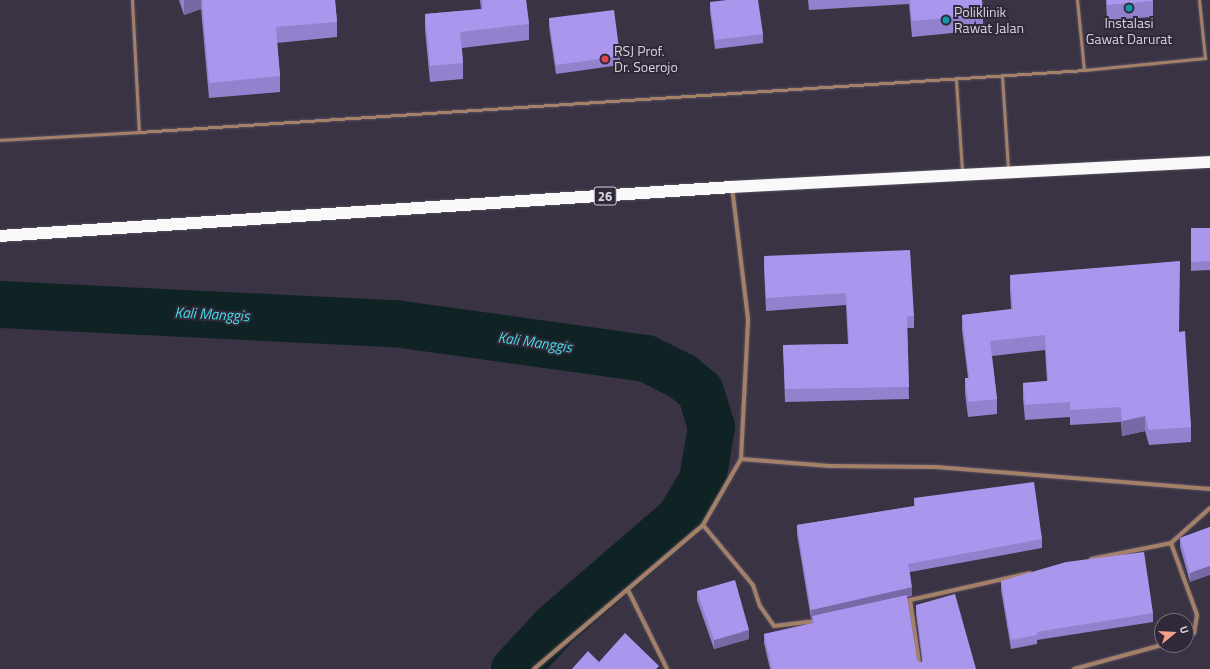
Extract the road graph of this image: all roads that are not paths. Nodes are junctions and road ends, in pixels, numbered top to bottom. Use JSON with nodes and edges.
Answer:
{"nodes":[{"id":1,"x":132,"y":0,"type":"edge"},
{"id":2,"x":1077,"y":0,"type":"edge"},
{"id":3,"x":1199,"y":0,"type":"edge"},
{"id":4,"x":1205,"y":58,"type":"junction"},
{"id":5,"x":1210,"y":58,"type":"edge"},
{"id":6,"x":1084,"y":70,"type":"junction"},
{"id":7,"x":1002,"y":76,"type":"junction"},
{"id":8,"x":956,"y":80,"type":"junction"},
{"id":9,"x":139,"y":132,"type":"junction"},
{"id":10,"x":0,"y":140,"type":"edge"},
{"id":11,"x":1210,"y":162,"type":"edge"},
{"id":12,"x":1008,"y":173,"type":"junction"},
{"id":13,"x":962,"y":175,"type":"junction"},
{"id":14,"x":732,"y":187,"type":"junction"},
{"id":15,"x":0,"y":236,"type":"edge"},
{"id":16,"x":741,"y":459,"type":"junction"},
{"id":17,"x":1210,"y":489,"type":"edge"},
{"id":18,"x":1210,"y":508,"type":"edge"},
{"id":19,"x":703,"y":525,"type":"junction"},
{"id":20,"x":1171,"y":543,"type":"junction"},
{"id":21,"x":1087,"y":560,"type":"edge"},
{"id":22,"x":1033,"y":572,"type":"edge"},
{"id":23,"x":628,"y":590,"type":"junction"},
{"id":24,"x":910,"y":600,"type":"junction"},
{"id":25,"x":902,"y":602,"type":"edge"},
{"id":26,"x":825,"y":619,"type":"edge"},
{"id":27,"x":1194,"y":633,"type":"edge"},
{"id":28,"x":1154,"y":647,"type":"edge"},
{"id":29,"x":534,"y":669,"type":"edge"},
{"id":30,"x":667,"y":669,"type":"edge"},
{"id":31,"x":920,"y":669,"type":"edge"},
{"id":32,"x":1074,"y":669,"type":"edge"}],
"edges":[{"from":1,"to":9,"type":"lane"},
{"from":2,"to":6,"type":"lane"},
{"from":3,"to":4,"type":"lane"},
{"from":4,"to":5,"type":"lane"},
{"from":4,"to":6,"type":"lane"},
{"from":6,"to":7,"type":"lane"},
{"from":7,"to":8,"type":"lane"},
{"from":7,"to":12,"type":"lane"},
{"from":8,"to":9,"type":"lane"},
{"from":8,"to":13,"type":"lane"},
{"from":9,"to":10,"type":"lane"},
{"from":11,"to":12,"type":"highway","number":"26"},
{"from":12,"to":13,"type":"highway","number":"26"},
{"from":13,"to":14,"type":"highway","number":"26"},
{"from":14,"to":15,"type":"highway","number":"26"},
{"from":14,"to":16,"type":"street"},
{"from":16,"to":17,"type":"street"},
{"from":16,"to":19,"type":"street"},
{"from":18,"to":20,"type":"street"},
{"from":19,"to":23,"type":"street"},
{"from":19,"to":26,"type":"street"},
{"from":20,"to":21,"type":"street"},
{"from":20,"to":27,"type":"street"},
{"from":22,"to":24,"type":"street"},
{"from":23,"to":29,"type":"street"},
{"from":23,"to":30,"type":"street"},
{"from":24,"to":25,"type":"street"},
{"from":24,"to":31,"type":"street"},
{"from":28,"to":32,"type":"street"}]}
